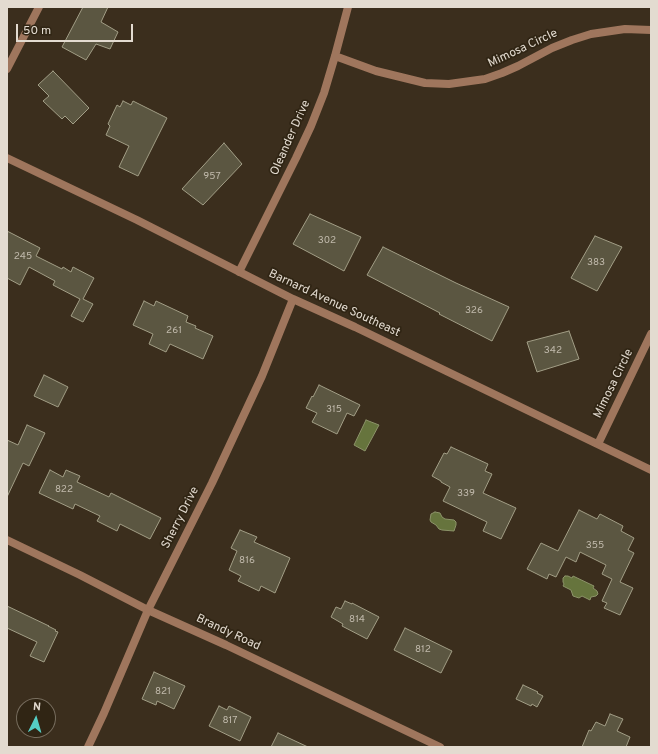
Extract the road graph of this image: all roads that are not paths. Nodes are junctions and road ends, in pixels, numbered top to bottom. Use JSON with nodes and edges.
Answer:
{"nodes":[{"id":1,"x":39,"y":7,"type":"edge"},
{"id":2,"x":348,"y":7,"type":"edge"},
{"id":3,"x":651,"y":30,"type":"edge"},
{"id":4,"x":335,"y":56,"type":"junction"},
{"id":5,"x":7,"y":69,"type":"edge"},
{"id":6,"x":7,"y":158,"type":"edge"},
{"id":7,"x":239,"y":272,"type":"junction"},
{"id":8,"x":293,"y":299,"type":"junction"},
{"id":9,"x":651,"y":334,"type":"edge"},
{"id":10,"x":598,"y":444,"type":"junction"},
{"id":11,"x":651,"y":470,"type":"edge"},
{"id":12,"x":7,"y":540,"type":"edge"},
{"id":13,"x":148,"y":610,"type":"junction"},
{"id":14,"x":88,"y":747,"type":"edge"},
{"id":15,"x":440,"y":747,"type":"edge"}],
"edges":[{"from":1,"to":5,"type":"street"},
{"from":2,"to":4,"type":"street","name":"Oleander Drive"},
{"from":3,"to":4,"type":"street","name":"Mimosa Circle"},
{"from":4,"to":7,"type":"street","name":"Oleander Drive"},
{"from":6,"to":7,"type":"street","name":"Barnard Avenue Southeast"},
{"from":7,"to":8,"type":"street","name":"Barnard Avenue Southeast"},
{"from":8,"to":10,"type":"street","name":"Barnard Avenue Southeast"},
{"from":8,"to":13,"type":"street","name":"Sherry Drive"},
{"from":9,"to":10,"type":"street","name":"Mimosa Circle"},
{"from":10,"to":11,"type":"street","name":"Barnard Avenue Southeast"},
{"from":12,"to":13,"type":"street","name":"Brandy Road"},
{"from":13,"to":14,"type":"street","name":"Sherry Drive"},
{"from":13,"to":15,"type":"street","name":"Brandy Road"}]}
